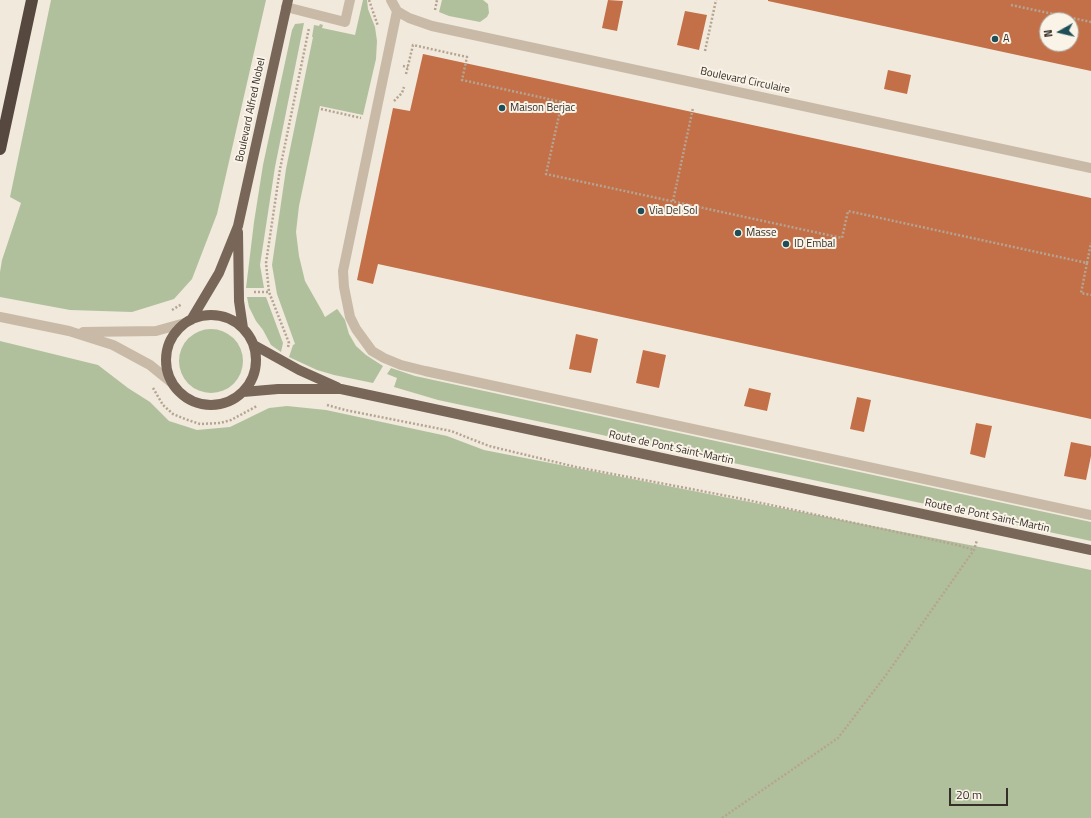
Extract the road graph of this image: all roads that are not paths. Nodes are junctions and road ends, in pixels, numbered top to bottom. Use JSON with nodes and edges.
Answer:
{"nodes":[{"id":1,"x":32,"y":0,"type":"edge"},
{"id":2,"x":350,"y":0,"type":"edge"},
{"id":3,"x":391,"y":0,"type":"edge"},
{"id":4,"x":287,"y":3,"type":"edge"},
{"id":5,"x":397,"y":11,"type":"junction"},
{"id":6,"x":0,"y":149,"type":"edge"},
{"id":7,"x":1091,"y":168,"type":"edge"},
{"id":8,"x":238,"y":226,"type":"junction"},
{"id":9,"x":0,"y":317,"type":"edge"},
{"id":10,"x":188,"y":321,"type":"junction"},
{"id":11,"x":243,"y":328,"type":"junction"},
{"id":12,"x":69,"y":331,"type":"junction"},
{"id":13,"x":254,"y":345,"type":"junction"},
{"id":14,"x":171,"y":382,"type":"junction"},
{"id":15,"x":341,"y":389,"type":"junction"},
{"id":16,"x":243,"y":392,"type":"junction"},
{"id":17,"x":1091,"y":515,"type":"edge"},
{"id":18,"x":1091,"y":550,"type":"edge"}],
"edges":[{"from":1,"to":6,"type":"highway"},
{"from":2,"to":4,"type":"street"},
{"from":3,"to":5,"type":"street"},
{"from":4,"to":8,"type":"main road","name":"Boulevard Alfred Nobel"},
{"from":5,"to":7,"type":"street","name":"Boulevard Circulaire"},
{"from":5,"to":17,"type":"street"},
{"from":8,"to":10,"type":"main road","name":"Boulevard Alfred Nobel"},
{"from":8,"to":11,"type":"main road","name":"Boulevard Alfred Nobel"},
{"from":9,"to":12,"type":"street"},
{"from":10,"to":11,"type":"main road"},
{"from":10,"to":12,"type":"street"},
{"from":10,"to":14,"type":"main road"},
{"from":11,"to":13,"type":"main road"},
{"from":12,"to":14,"type":"street"},
{"from":13,"to":15,"type":"main road"},
{"from":13,"to":16,"type":"main road"},
{"from":14,"to":16,"type":"main road"},
{"from":15,"to":16,"type":"main road","name":"Route de Pont Saint-Martin"},
{"from":15,"to":18,"type":"main road","name":"Route de Pont Saint-Martin"}]}
